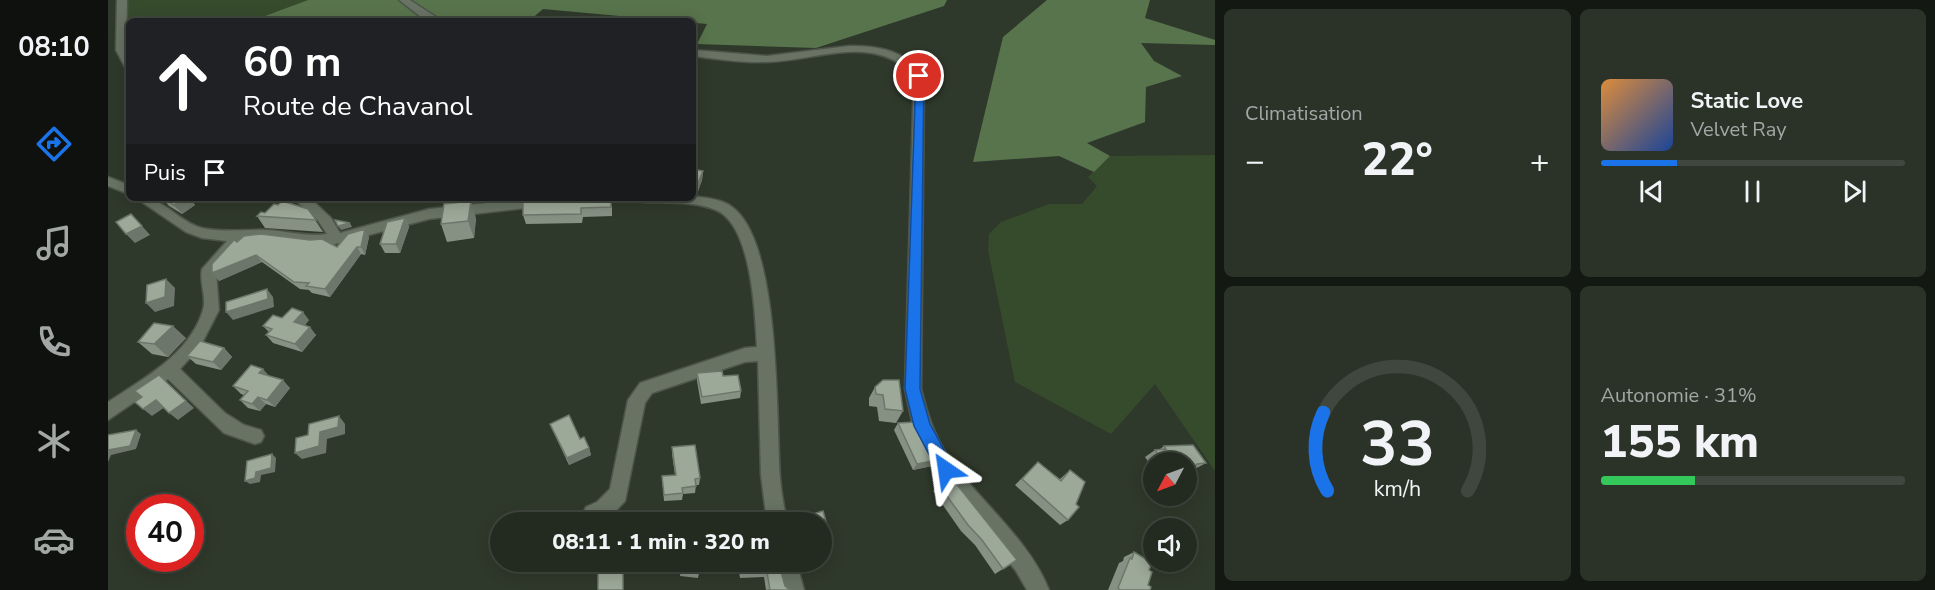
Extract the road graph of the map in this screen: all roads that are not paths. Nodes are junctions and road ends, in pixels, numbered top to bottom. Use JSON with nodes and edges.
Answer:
{"nodes":[{"id":1,"x":122,"y":0,"type":"edge"},
{"id":2,"x":404,"y":0,"type":"edge"},
{"id":3,"x":428,"y":18,"type":"edge"},
{"id":4,"x":696,"y":53,"type":"edge"},
{"id":5,"x":126,"y":59,"type":"edge"},
{"id":6,"x":108,"y":181,"type":"edge"},
{"id":7,"x":126,"y":189,"type":"edge"},
{"id":8,"x":148,"y":201,"type":"edge"},
{"id":9,"x":304,"y":201,"type":"edge"},
{"id":10,"x":454,"y":201,"type":"edge"},
{"id":11,"x":548,"y":201,"type":"edge"},
{"id":12,"x":685,"y":201,"type":"edge"},
{"id":13,"x":458,"y":210,"type":"junction"},
{"id":14,"x":238,"y":237,"type":"junction"},
{"id":15,"x":334,"y":239,"type":"junction"},
{"id":16,"x":767,"y":353,"type":"junction"},
{"id":17,"x":168,"y":369,"type":"junction"},
{"id":18,"x":108,"y":412,"type":"edge"},
{"id":19,"x":255,"y":436,"type":"dead end"},
{"id":20,"x":597,"y":512,"type":"edge"},
{"id":21,"x":776,"y":512,"type":"edge"},
{"id":22,"x":789,"y":572,"type":"edge"},
{"id":23,"x":794,"y":590,"type":"edge"},
{"id":24,"x":1039,"y":590,"type":"edge"}],
"edges":[{"from":1,"to":5,"type":"street"},
{"from":2,"to":3,"type":"street"},
{"from":4,"to":24,"type":"street"},
{"from":6,"to":7,"type":"street"},
{"from":8,"to":14,"type":"street"},
{"from":9,"to":15,"type":"street"},
{"from":10,"to":13,"type":"street"},
{"from":11,"to":13,"type":"street"},
{"from":12,"to":16,"type":"street"},
{"from":13,"to":15,"type":"street"},
{"from":14,"to":15,"type":"street"},
{"from":14,"to":17,"type":"street"},
{"from":16,"to":20,"type":"street"},
{"from":16,"to":21,"type":"street"},
{"from":17,"to":18,"type":"street"},
{"from":17,"to":19,"type":"street"},
{"from":22,"to":23,"type":"street"}]}
